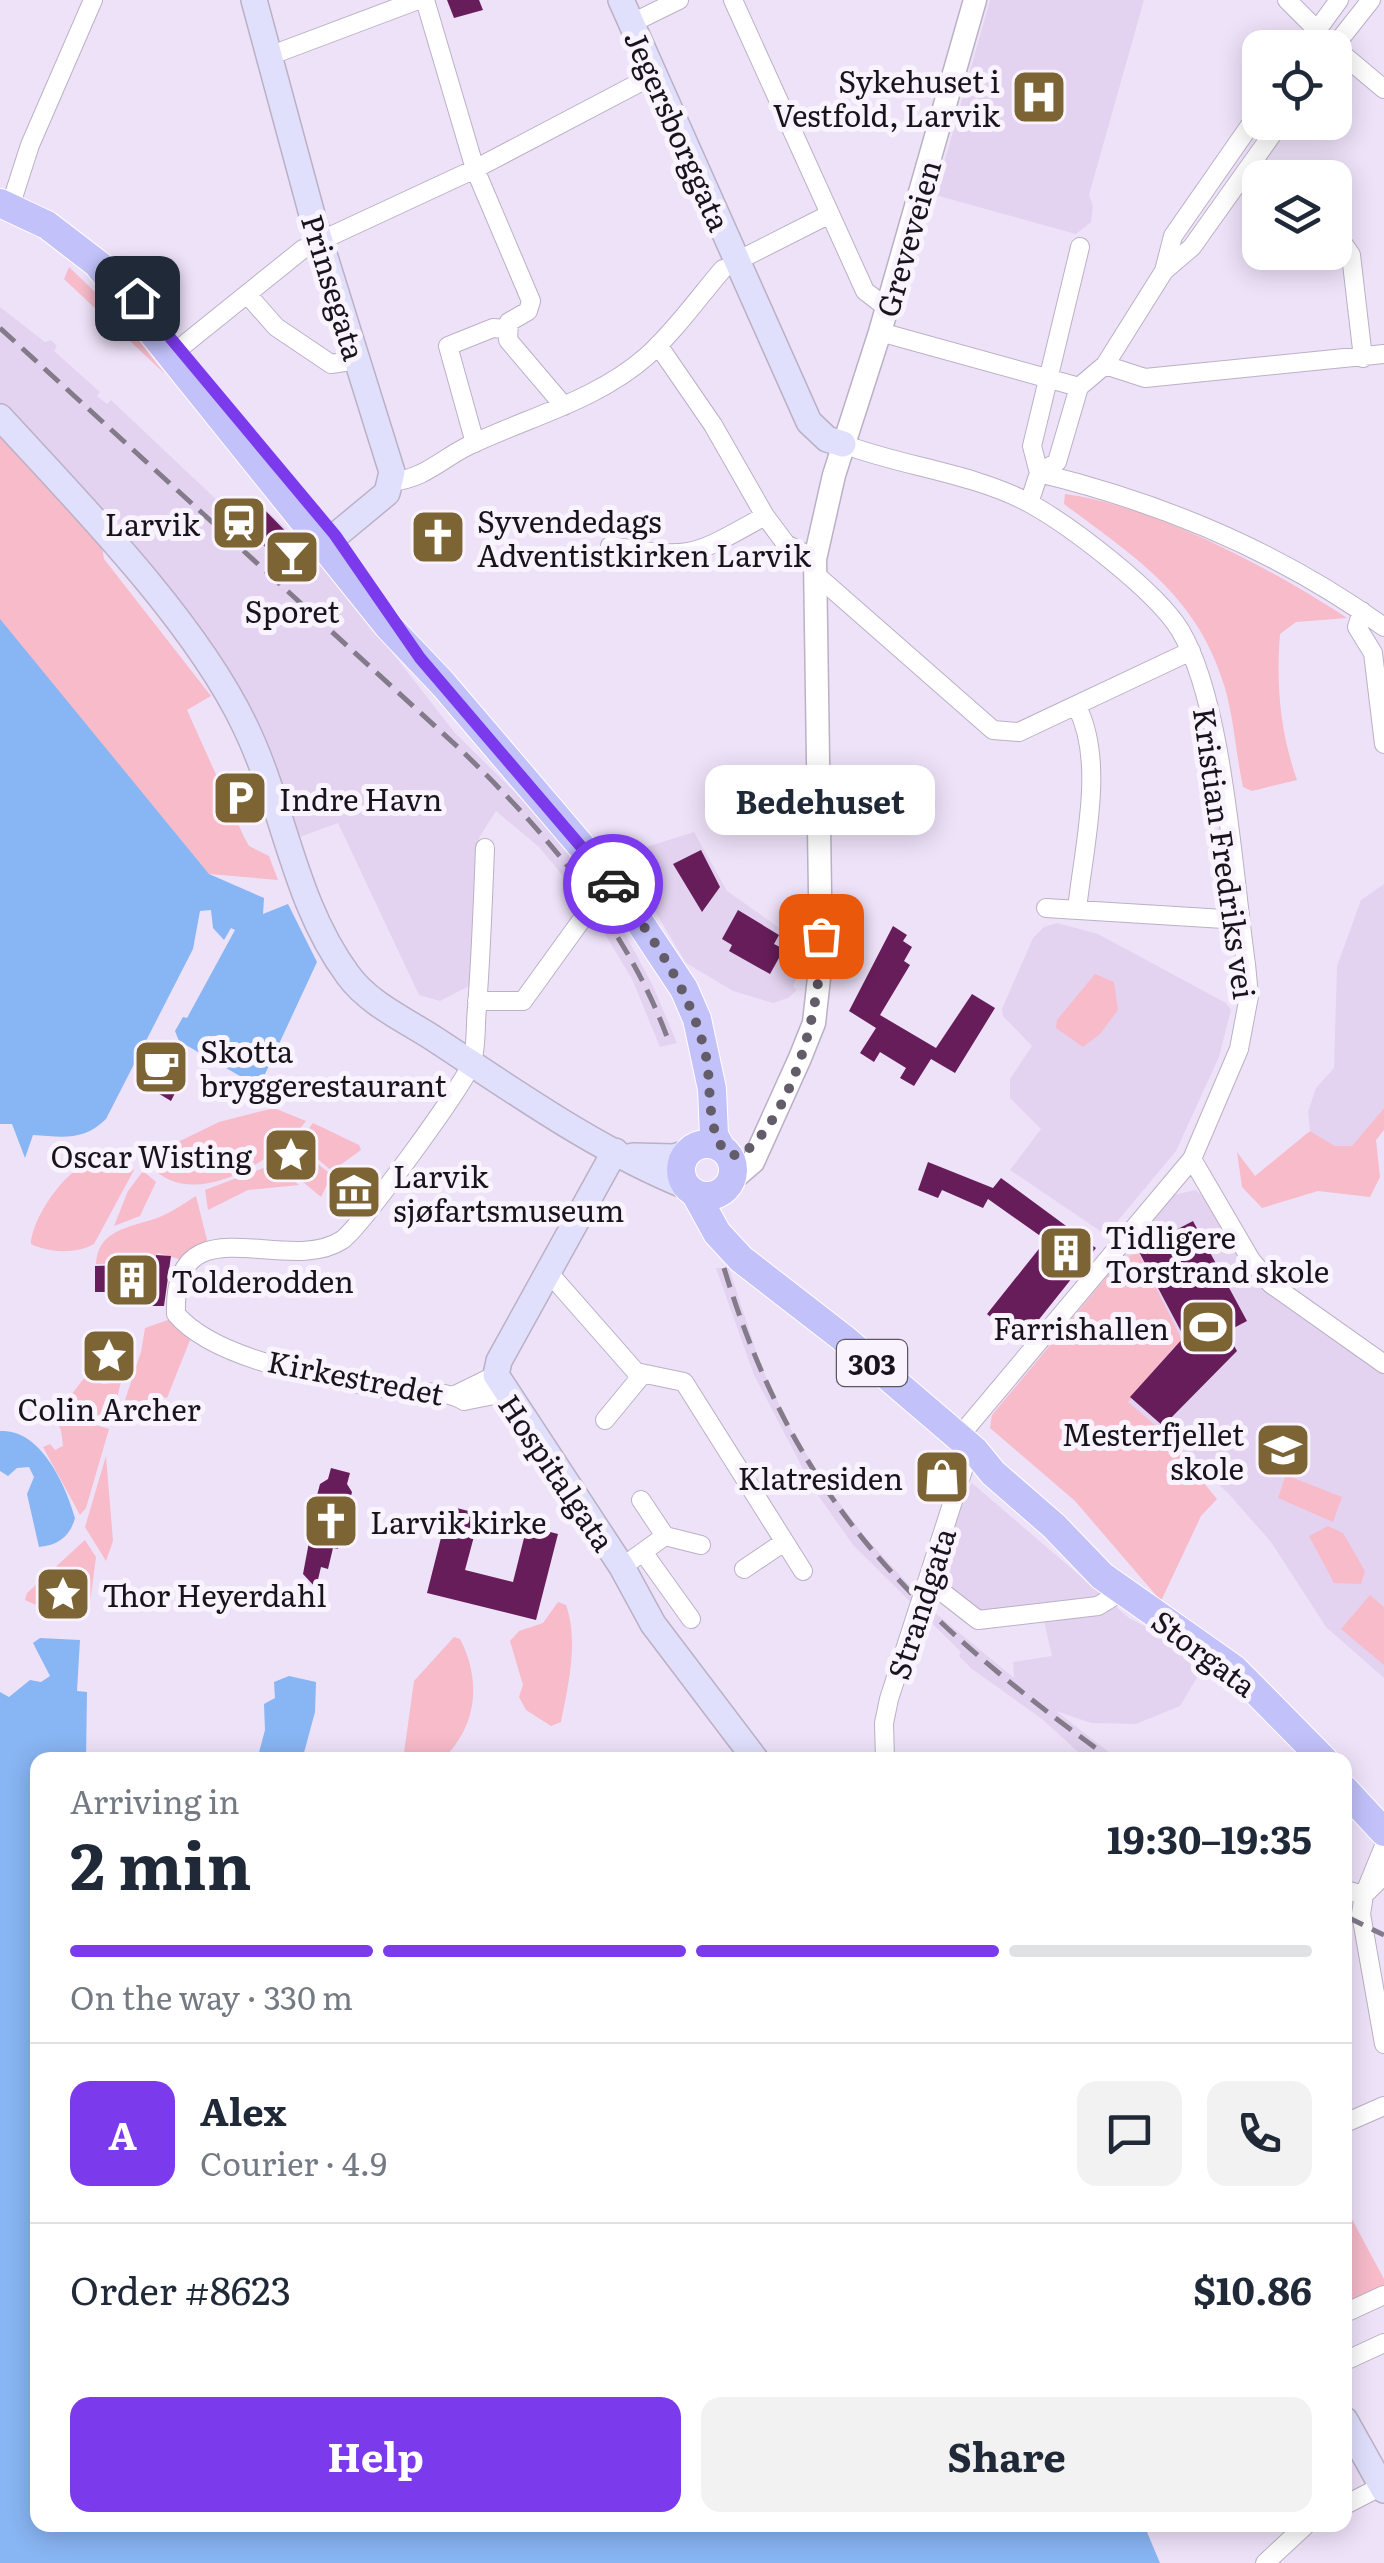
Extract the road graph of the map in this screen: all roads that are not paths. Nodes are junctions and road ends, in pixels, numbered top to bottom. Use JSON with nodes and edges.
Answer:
{"nodes":[{"id":1,"x":93,"y":0,"type":"edge"},
{"id":2,"x":254,"y":0,"type":"edge"},
{"id":3,"x":421,"y":0,"type":"edge"},
{"id":4,"x":680,"y":0,"type":"edge"},
{"id":5,"x":733,"y":0,"type":"edge"},
{"id":6,"x":975,"y":0,"type":"edge"},
{"id":7,"x":1287,"y":0,"type":"edge"},
{"id":8,"x":1338,"y":0,"type":"edge"},
{"id":9,"x":1372,"y":0,"type":"edge"},
{"id":10,"x":627,"y":11,"type":"edge"},
{"id":11,"x":1318,"y":27,"type":"junction"},
{"id":12,"x":1316,"y":30,"type":"edge"},
{"id":13,"x":1320,"y":30,"type":"edge"},
{"id":14,"x":1348,"y":30,"type":"edge"},
{"id":15,"x":269,"y":56,"type":"junction"},
{"id":16,"x":1352,"y":62,"type":"edge"},
{"id":17,"x":654,"y":75,"type":"junction"},
{"id":18,"x":1384,"y":90,"type":"edge"},
{"id":19,"x":1242,"y":137,"type":"edge"},
{"id":20,"x":1229,"y":156,"type":"junction"},
{"id":21,"x":1242,"y":164,"type":"edge"},
{"id":22,"x":476,"y":169,"type":"junction"},
{"id":23,"x":1242,"y":189,"type":"edge"},
{"id":24,"x":5,"y":205,"type":"edge"},
{"id":25,"x":830,"y":214,"type":"junction"},
{"id":26,"x":312,"y":245,"type":"junction"},
{"id":27,"x":1080,"y":248,"type":"dead end"},
{"id":28,"x":1352,"y":264,"type":"edge"},
{"id":29,"x":730,"y":265,"type":"junction"},
{"id":30,"x":1164,"y":271,"type":"junction"},
{"id":31,"x":247,"y":294,"type":"junction"},
{"id":32,"x":886,"y":308,"type":"junction"},
{"id":33,"x":506,"y":329,"type":"junction"},
{"id":34,"x":880,"y":332,"type":"junction"},
{"id":35,"x":658,"y":345,"type":"junction"},
{"id":36,"x":176,"y":352,"type":"junction"},
{"id":37,"x":1384,"y":354,"type":"edge"},
{"id":38,"x":1363,"y":358,"type":"junction"},
{"id":39,"x":357,"y":360,"type":"junction"},
{"id":40,"x":1105,"y":365,"type":"junction"},
{"id":41,"x":1050,"y":380,"type":"junction"},
{"id":42,"x":1079,"y":387,"type":"junction"},
{"id":43,"x":564,"y":406,"type":"junction"},
{"id":44,"x":0,"y":417,"type":"edge"},
{"id":45,"x":475,"y":443,"type":"junction"},
{"id":46,"x":843,"y":444,"type":"junction"},
{"id":47,"x":1039,"y":473,"type":"junction"},
{"id":48,"x":393,"y":481,"type":"junction"},
{"id":49,"x":1029,"y":503,"type":"junction"},
{"id":50,"x":765,"y":516,"type":"junction"},
{"id":51,"x":329,"y":540,"type":"junction"},
{"id":52,"x":610,"y":546,"type":"dead end"},
{"id":53,"x":815,"y":566,"type":"junction"},
{"id":54,"x":1362,"y":611,"type":"junction"},
{"id":55,"x":1384,"y":627,"type":"edge"},
{"id":56,"x":1190,"y":651,"type":"junction"},
{"id":57,"x":1077,"y":707,"type":"junction"},
{"id":58,"x":1384,"y":744,"type":"edge"},
{"id":59,"x":485,"y":848,"type":"dead end"},
{"id":60,"x":599,"y":901,"type":"dead end"},
{"id":61,"x":1046,"y":908,"type":"dead end"},
{"id":62,"x":1077,"y":910,"type":"junction"},
{"id":63,"x":1240,"y":920,"type":"junction"},
{"id":64,"x":477,"y":1001,"type":"junction"},
{"id":65,"x":472,"y":1064,"type":"junction"},
{"id":66,"x":620,"y":1153,"type":"junction"},
{"id":67,"x":1192,"y":1159,"type":"junction"},
{"id":68,"x":715,"y":1162,"type":"junction"},
{"id":69,"x":691,"y":1190,"type":"junction"},
{"id":70,"x":549,"y":1273,"type":"junction"},
{"id":71,"x":767,"y":1279,"type":"junction"},
{"id":72,"x":1384,"y":1364,"type":"edge"},
{"id":73,"x":642,"y":1375,"type":"junction"},
{"id":74,"x":500,"y":1384,"type":"junction"},
{"id":75,"x":606,"y":1420,"type":"dead end"},
{"id":76,"x":966,"y":1444,"type":"junction"},
{"id":77,"x":641,"y":1500,"type":"dead end"},
{"id":78,"x":666,"y":1536,"type":"junction"},
{"id":79,"x":784,"y":1542,"type":"junction"},
{"id":80,"x":701,"y":1546,"type":"dead end"},
{"id":81,"x":633,"y":1560,"type":"junction"},
{"id":82,"x":744,"y":1568,"type":"dead end"},
{"id":83,"x":803,"y":1571,"type":"dead end"},
{"id":84,"x":928,"y":1581,"type":"junction"},
{"id":85,"x":1124,"y":1590,"type":"junction"},
{"id":86,"x":691,"y":1619,"type":"dead end"},
{"id":87,"x":750,"y":1752,"type":"edge"},
{"id":88,"x":885,"y":1752,"type":"edge"},
{"id":89,"x":1316,"y":1752,"type":"edge"},
{"id":90,"x":1352,"y":1784,"type":"edge"},
{"id":91,"x":1352,"y":1798,"type":"edge"},
{"id":92,"x":1384,"y":1816,"type":"edge"},
{"id":93,"x":1384,"y":1832,"type":"edge"},
{"id":94,"x":1384,"y":1846,"type":"edge"},
{"id":95,"x":1384,"y":1875,"type":"edge"},
{"id":96,"x":1352,"y":1896,"type":"edge"},
{"id":97,"x":1362,"y":1904,"type":"junction"},
{"id":98,"x":1384,"y":2044,"type":"edge"},
{"id":99,"x":1384,"y":2106,"type":"edge"},
{"id":100,"x":1352,"y":2120,"type":"edge"},
{"id":101,"x":1384,"y":2296,"type":"edge"},
{"id":102,"x":1352,"y":2311,"type":"edge"},
{"id":103,"x":1384,"y":2343,"type":"edge"},
{"id":104,"x":1352,"y":2357,"type":"edge"},
{"id":105,"x":1352,"y":2431,"type":"edge"},
{"id":106,"x":1380,"y":2475,"type":"edge"},
{"id":107,"x":1352,"y":2499,"type":"edge"},
{"id":108,"x":1298,"y":2532,"type":"edge"},
{"id":109,"x":1265,"y":2563,"type":"edge"}],
"edges":[{"from":1,"to":24,"type":"street"},
{"from":2,"to":15,"type":"main road","name":"Prinsegata"},
{"from":3,"to":15,"type":"street"},
{"from":3,"to":22,"type":"street"},
{"from":4,"to":10,"type":"street"},
{"from":5,"to":25,"type":"street"},
{"from":6,"to":32,"type":"street","name":"Greveveien"},
{"from":7,"to":11,"type":"street"},
{"from":8,"to":11,"type":"street"},
{"from":9,"to":14,"type":"street"},
{"from":10,"to":17,"type":"main road","name":"Jegersborggata"},
{"from":11,"to":12,"type":"street"},
{"from":11,"to":13,"type":"street"},
{"from":15,"to":26,"type":"main road","name":"Prinsegata"},
{"from":16,"to":18,"type":"street"},
{"from":17,"to":22,"type":"street"},
{"from":17,"to":29,"type":"main road","name":"Jegersborggata"},
{"from":19,"to":20,"type":"street"},
{"from":20,"to":21,"type":"street"},
{"from":20,"to":30,"type":"street"},
{"from":22,"to":26,"type":"street"},
{"from":22,"to":33,"type":"street"},
{"from":23,"to":30,"type":"street"},
{"from":24,"to":36,"type":"main road","name":"Storgata","number":"303"},
{"from":25,"to":29,"type":"street","name":"Jegersborggata"},
{"from":25,"to":32,"type":"street"},
{"from":26,"to":31,"type":"street"},
{"from":26,"to":39,"type":"main road","name":"Prinsegata"},
{"from":27,"to":41,"type":"street"},
{"from":28,"to":38,"type":"street"},
{"from":29,"to":35,"type":"street"},
{"from":29,"to":46,"type":"main road","name":"Jegersborggata"},
{"from":30,"to":40,"type":"street"},
{"from":31,"to":36,"type":"street"},
{"from":31,"to":39,"type":"street"},
{"from":32,"to":34,"type":"street","name":"Greveveien"},
{"from":33,"to":43,"type":"street"},
{"from":33,"to":45,"type":"street"},
{"from":34,"to":41,"type":"street"},
{"from":34,"to":46,"type":"street","name":"Greveveien"},
{"from":35,"to":43,"type":"street"},
{"from":35,"to":50,"type":"street"},
{"from":36,"to":51,"type":"main road","name":"Storgata","number":"303"},
{"from":37,"to":38,"type":"street"},
{"from":38,"to":40,"type":"street"},
{"from":39,"to":48,"type":"main road","name":"Prinsegata"},
{"from":40,"to":42,"type":"street"},
{"from":41,"to":42,"type":"street"},
{"from":41,"to":47,"type":"street"},
{"from":42,"to":47,"type":"street"},
{"from":43,"to":45,"type":"street"},
{"from":44,"to":65,"type":"main road"},
{"from":45,"to":48,"type":"street"},
{"from":46,"to":49,"type":"street","name":"Kristian Fredriks vei"},
{"from":46,"to":53,"type":"street","name":"Greveveien"},
{"from":47,"to":49,"type":"street"},
{"from":47,"to":54,"type":"street"},
{"from":48,"to":51,"type":"main road"},
{"from":49,"to":56,"type":"street","name":"Kristian Fredriks vei"},
{"from":50,"to":52,"type":"street"},
{"from":50,"to":53,"type":"street"},
{"from":51,"to":68,"type":"main road","name":"Storgata","number":"303"},
{"from":53,"to":57,"type":"street"},
{"from":53,"to":68,"type":"street","name":"Greveveien"},
{"from":54,"to":55,"type":"street"},
{"from":54,"to":58,"type":"street"},
{"from":56,"to":57,"type":"street"},
{"from":56,"to":63,"type":"street","name":"Kristian Fredriks vei"},
{"from":57,"to":62,"type":"street"},
{"from":59,"to":64,"type":"street","name":"Kirkestredet"},
{"from":60,"to":64,"type":"street"},
{"from":61,"to":62,"type":"street"},
{"from":62,"to":63,"type":"street"},
{"from":63,"to":67,"type":"street","name":"Kristian Fredriks vei"},
{"from":64,"to":65,"type":"street","name":"Kirkestredet"},
{"from":65,"to":66,"type":"main road"},
{"from":65,"to":74,"type":"street","name":"Kirkestredet"},
{"from":66,"to":68,"type":"main road"},
{"from":66,"to":69,"type":"main road"},
{"from":66,"to":70,"type":"main road"},
{"from":67,"to":72,"type":"street"},
{"from":67,"to":76,"type":"street","name":"Kristian Fredriks vei"},
{"from":68,"to":69,"type":"main road"},
{"from":68,"to":69,"type":"main road","number":"303"},
{"from":68,"to":71,"type":"main road","name":"Storgata","number":"303"},
{"from":69,"to":71,"type":"main road","name":"Storgata","number":"303"},
{"from":70,"to":73,"type":"street"},
{"from":70,"to":74,"type":"main road"},
{"from":71,"to":76,"type":"main road","name":"Storgata","number":"303"},
{"from":73,"to":75,"type":"street"},
{"from":73,"to":79,"type":"street"},
{"from":74,"to":81,"type":"main road","name":"Hospitalgata"},
{"from":76,"to":84,"type":"street","name":"Strandgata"},
{"from":76,"to":85,"type":"main road","name":"Storgata","number":"303"},
{"from":77,"to":78,"type":"street","name":"Hospitalgata"},
{"from":78,"to":80,"type":"street","name":"Hospitalgata"},
{"from":78,"to":81,"type":"street","name":"Hospitalgata"},
{"from":79,"to":82,"type":"street"},
{"from":79,"to":83,"type":"street"},
{"from":81,"to":86,"type":"street","name":"Hospitalgata"},
{"from":81,"to":87,"type":"main road","name":"Hospitalgata"},
{"from":84,"to":85,"type":"street"},
{"from":84,"to":88,"type":"street","name":"Strandgata"},
{"from":85,"to":89,"type":"main road","name":"Storgata","number":"303"},
{"from":90,"to":92,"type":"main road"},
{"from":91,"to":93,"type":"main road"},
{"from":94,"to":97,"type":"street"},
{"from":95,"to":97,"type":"street"},
{"from":96,"to":97,"type":"street"},
{"from":97,"to":98,"type":"street"},
{"from":99,"to":100,"type":"street"},
{"from":101,"to":102,"type":"street"},
{"from":103,"to":104,"type":"street"},
{"from":105,"to":106,"type":"main road"},
{"from":106,"to":107,"type":"street"},
{"from":108,"to":109,"type":"street"}]}
